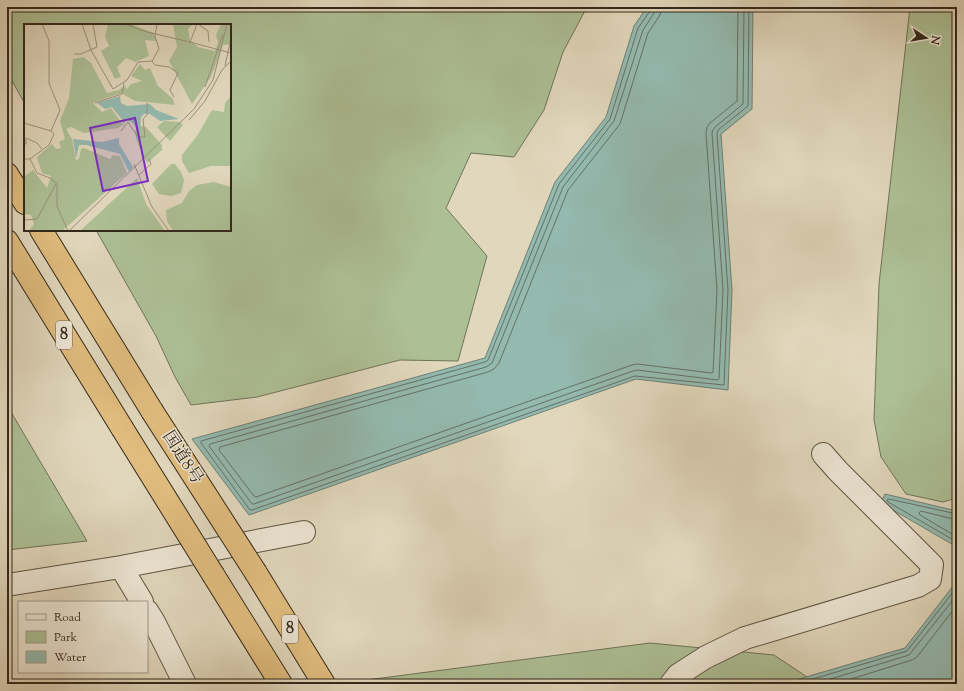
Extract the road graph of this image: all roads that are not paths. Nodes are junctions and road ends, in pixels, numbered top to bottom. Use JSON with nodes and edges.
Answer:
{"nodes":[{"id":1,"x":7,"y":174,"type":"edge"},
{"id":2,"x":24,"y":201,"type":"edge"},
{"id":3,"x":42,"y":231,"type":"edge"},
{"id":4,"x":7,"y":241,"type":"edge"},
{"id":5,"x":823,"y":454,"type":"dead end"},
{"id":6,"x":304,"y":532,"type":"dead end"},
{"id":7,"x":121,"y":567,"type":"junction"},
{"id":8,"x":7,"y":585,"type":"edge"},
{"id":9,"x":141,"y":601,"type":"edge"},
{"id":10,"x":148,"y":613,"type":"edge"},
{"id":11,"x":185,"y":684,"type":"edge"},
{"id":12,"x":281,"y":684,"type":"edge"},
{"id":13,"x":324,"y":684,"type":"edge"},
{"id":14,"x":671,"y":684,"type":"edge"}],
"edges":[{"from":1,"to":2,"type":"highway"},
{"from":3,"to":13,"type":"highway","name":"国道8号","number":"8","bridge":true},
{"from":4,"to":12,"type":"highway","name":"国道8号","number":"8","bridge":true},
{"from":5,"to":14,"type":"street"},
{"from":6,"to":7,"type":"street"},
{"from":7,"to":8,"type":"street"},
{"from":7,"to":9,"type":"street"},
{"from":10,"to":11,"type":"street"}]}
